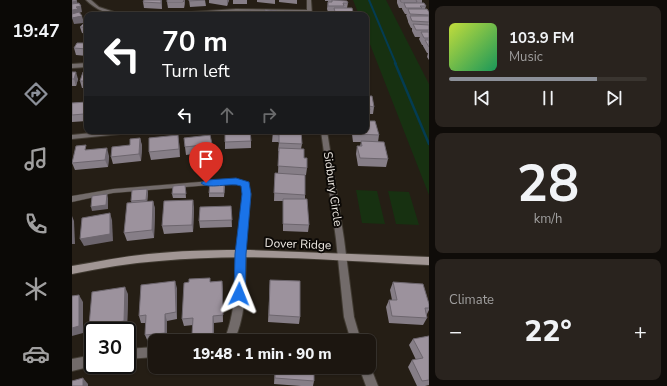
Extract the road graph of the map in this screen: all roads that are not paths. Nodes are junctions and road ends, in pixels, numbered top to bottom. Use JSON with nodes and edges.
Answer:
{"nodes":[{"id":1,"x":88,"y":0,"type":"edge"},
{"id":2,"x":309,"y":0,"type":"edge"},
{"id":3,"x":105,"y":12,"type":"edge"},
{"id":4,"x":206,"y":12,"type":"edge"},
{"id":5,"x":285,"y":12,"type":"edge"},
{"id":6,"x":310,"y":12,"type":"edge"},
{"id":7,"x":84,"y":65,"type":"edge"},
{"id":8,"x":72,"y":66,"type":"edge"},
{"id":9,"x":101,"y":134,"type":"edge"},
{"id":10,"x":324,"y":134,"type":"edge"},
{"id":11,"x":72,"y":137,"type":"edge"},
{"id":12,"x":72,"y":199,"type":"edge"},
{"id":13,"x":240,"y":254,"type":"junction"},
{"id":14,"x":342,"y":258,"type":"junction"},
{"id":15,"x":429,"y":261,"type":"edge"},
{"id":16,"x":72,"y":270,"type":"edge"},
{"id":17,"x":232,"y":334,"type":"edge"},
{"id":18,"x":354,"y":334,"type":"edge"},
{"id":19,"x":148,"y":352,"type":"edge"},
{"id":20,"x":136,"y":353,"type":"edge"},
{"id":21,"x":84,"y":363,"type":"edge"},
{"id":22,"x":72,"y":365,"type":"edge"},
{"id":23,"x":368,"y":374,"type":"edge"},
{"id":24,"x":372,"y":386,"type":"edge"}],
"edges":[{"from":1,"to":3,"type":"street"},
{"from":2,"to":6,"type":"street"},
{"from":4,"to":5,"type":"street"},
{"from":7,"to":8,"type":"street"},
{"from":9,"to":11,"type":"street"},
{"from":10,"to":14,"type":"street","name":"Sidbury Circle"},
{"from":12,"to":13,"type":"lane"},
{"from":13,"to":14,"type":"street","name":"Dover Ridge"},
{"from":13,"to":16,"type":"street","name":"Dover Ridge"},
{"from":13,"to":17,"type":"street"},
{"from":14,"to":15,"type":"street","name":"Dover Ridge"},
{"from":14,"to":18,"type":"street","name":"Sidbury Circle"},
{"from":19,"to":20,"type":"street"},
{"from":21,"to":22,"type":"street"},
{"from":23,"to":24,"type":"street"}]}
